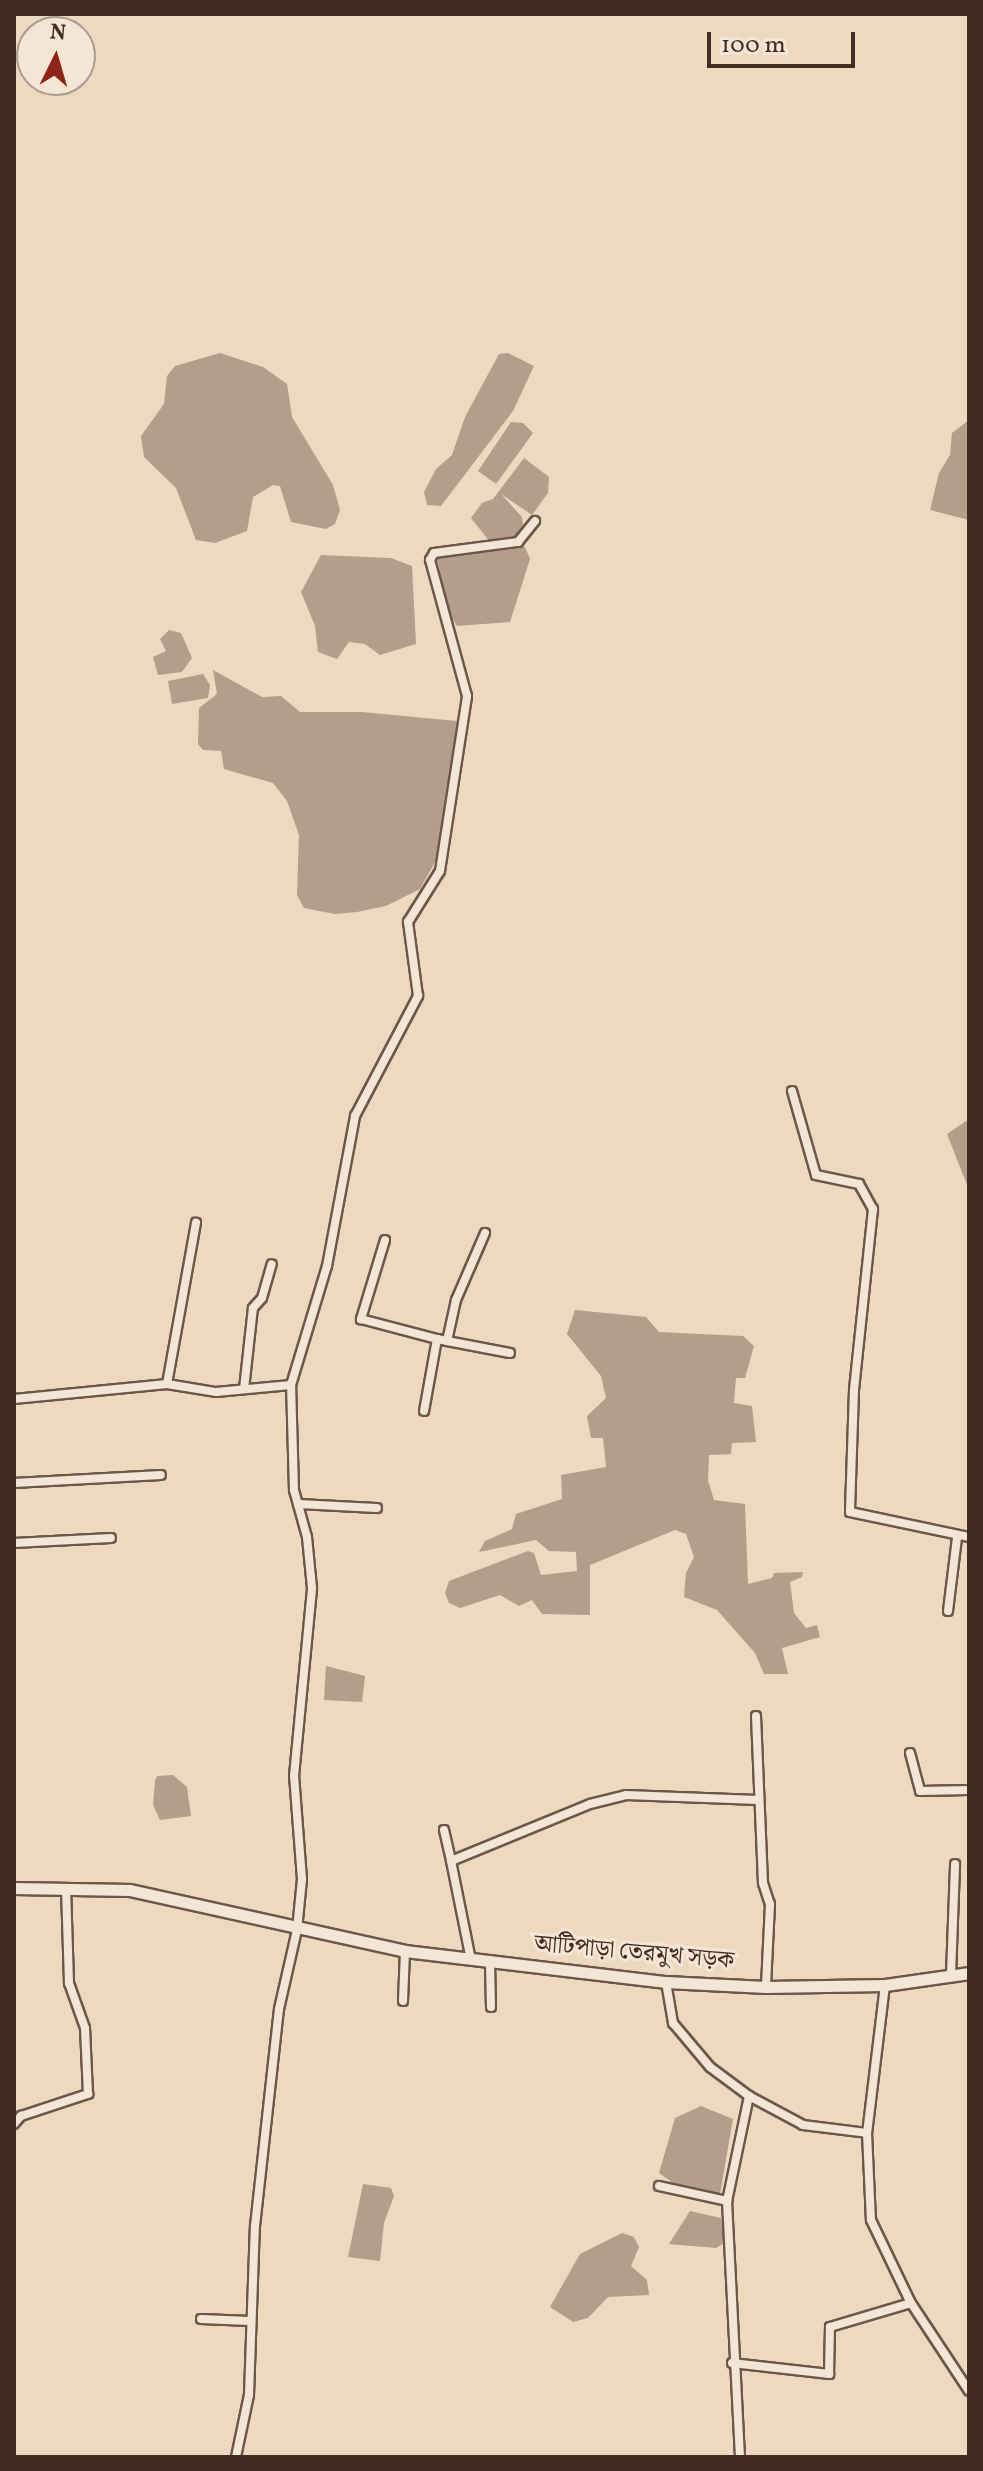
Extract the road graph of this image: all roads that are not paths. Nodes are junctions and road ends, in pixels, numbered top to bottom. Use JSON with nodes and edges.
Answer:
{"nodes":[{"id":1,"x":535,"y":521,"type":"dead end"},
{"id":2,"x":792,"y":1091,"type":"dead end"},
{"id":3,"x":196,"y":1223,"type":"dead end"},
{"id":4,"x":485,"y":1233,"type":"dead end"},
{"id":5,"x":385,"y":1240,"type":"dead end"},
{"id":6,"x":272,"y":1264,"type":"dead end"},
{"id":7,"x":437,"y":1339,"type":"junction"},
{"id":8,"x":447,"y":1341,"type":"junction"},
{"id":9,"x":510,"y":1353,"type":"dead end"},
{"id":10,"x":167,"y":1384,"type":"junction"},
{"id":11,"x":291,"y":1385,"type":"junction"},
{"id":12,"x":244,"y":1389,"type":"junction"},
{"id":13,"x":14,"y":1399,"type":"edge"},
{"id":14,"x":424,"y":1411,"type":"dead end"},
{"id":15,"x":161,"y":1475,"type":"dead end"},
{"id":16,"x":14,"y":1483,"type":"edge"},
{"id":17,"x":298,"y":1504,"type":"junction"},
{"id":18,"x":377,"y":1508,"type":"dead end"},
{"id":19,"x":969,"y":1537,"type":"edge"},
{"id":20,"x":111,"y":1538,"type":"dead end"},
{"id":21,"x":957,"y":1538,"type":"junction"},
{"id":22,"x":14,"y":1543,"type":"edge"},
{"id":23,"x":948,"y":1611,"type":"dead end"},
{"id":24,"x":756,"y":1716,"type":"dead end"},
{"id":25,"x":910,"y":1753,"type":"dead end"},
{"id":26,"x":969,"y":1790,"type":"edge"},
{"id":27,"x":758,"y":1800,"type":"junction"},
{"id":28,"x":444,"y":1830,"type":"dead end"},
{"id":29,"x":451,"y":1861,"type":"junction"},
{"id":30,"x":955,"y":1864,"type":"dead end"},
{"id":31,"x":14,"y":1888,"type":"edge"},
{"id":32,"x":66,"y":1888,"type":"junction"},
{"id":33,"x":297,"y":1930,"type":"junction"},
{"id":34,"x":405,"y":1951,"type":"junction"},
{"id":35,"x":471,"y":1960,"type":"junction"},
{"id":36,"x":490,"y":1963,"type":"junction"},
{"id":37,"x":969,"y":1973,"type":"edge"},
{"id":38,"x":951,"y":1975,"type":"junction"},
{"id":39,"x":666,"y":1982,"type":"junction"},
{"id":40,"x":885,"y":1985,"type":"junction"},
{"id":41,"x":766,"y":1987,"type":"junction"},
{"id":42,"x":403,"y":2001,"type":"dead end"},
{"id":43,"x":491,"y":2007,"type":"dead end"},
{"id":44,"x":749,"y":2096,"type":"junction"},
{"id":45,"x":14,"y":2124,"type":"edge"},
{"id":46,"x":867,"y":2133,"type":"junction"},
{"id":47,"x":659,"y":2186,"type":"dead end"},
{"id":48,"x":727,"y":2201,"type":"junction"},
{"id":49,"x":911,"y":2303,"type":"junction"},
{"id":50,"x":201,"y":2319,"type":"dead end"},
{"id":51,"x":250,"y":2321,"type":"junction"},
{"id":52,"x":732,"y":2363,"type":"junction"},
{"id":53,"x":969,"y":2391,"type":"edge"},
{"id":54,"x":236,"y":2457,"type":"edge"},
{"id":55,"x":740,"y":2457,"type":"edge"}],
"edges":[{"from":1,"to":11,"type":"street"},
{"from":2,"to":21,"type":"street"},
{"from":3,"to":10,"type":"street"},
{"from":4,"to":8,"type":"street"},
{"from":5,"to":7,"type":"street"},
{"from":6,"to":12,"type":"street"},
{"from":7,"to":8,"type":"street"},
{"from":7,"to":14,"type":"street"},
{"from":8,"to":9,"type":"street"},
{"from":10,"to":12,"type":"street"},
{"from":10,"to":13,"type":"street"},
{"from":11,"to":12,"type":"street"},
{"from":11,"to":17,"type":"street"},
{"from":15,"to":16,"type":"street"},
{"from":17,"to":18,"type":"street"},
{"from":17,"to":33,"type":"street"},
{"from":19,"to":21,"type":"street"},
{"from":20,"to":22,"type":"street"},
{"from":21,"to":23,"type":"street"},
{"from":24,"to":27,"type":"street"},
{"from":25,"to":26,"type":"street"},
{"from":27,"to":29,"type":"street"},
{"from":27,"to":41,"type":"street"},
{"from":28,"to":29,"type":"street"},
{"from":29,"to":35,"type":"street"},
{"from":30,"to":38,"type":"street"},
{"from":31,"to":32,"type":"main road","name":"আটিপাড়া তেরমুখ সড়ক"},
{"from":32,"to":33,"type":"main road","name":"আটিপাড়া তেরমুখ সড়ক"},
{"from":32,"to":45,"type":"street"},
{"from":33,"to":34,"type":"main road","name":"আটিপাড়া তেরমুখ সড়ক"},
{"from":33,"to":51,"type":"street"},
{"from":34,"to":35,"type":"main road","name":"আটিপাড়া তেরমুখ সড়ক"},
{"from":34,"to":42,"type":"street"},
{"from":35,"to":36,"type":"main road","name":"আটিপাড়া তেরমুখ সড়ক"},
{"from":36,"to":39,"type":"main road","name":"আটিপাড়া তেরমুখ সড়ক"},
{"from":36,"to":43,"type":"street"},
{"from":37,"to":38,"type":"main road","name":"আটিপাড়া তেরমুখ সড়ক"},
{"from":38,"to":40,"type":"main road","name":"আটিপাড়া তেরমুখ সড়ক"},
{"from":39,"to":41,"type":"main road","name":"আটিপাড়া তেরমুখ সড়ক"},
{"from":39,"to":44,"type":"street"},
{"from":40,"to":41,"type":"main road","name":"আটিপাড়া তেরমুখ সড়ক"},
{"from":40,"to":46,"type":"street"},
{"from":44,"to":46,"type":"street"},
{"from":44,"to":48,"type":"street"},
{"from":46,"to":49,"type":"street"},
{"from":47,"to":48,"type":"street"},
{"from":48,"to":52,"type":"street"},
{"from":49,"to":52,"type":"street"},
{"from":49,"to":53,"type":"street"},
{"from":50,"to":51,"type":"street"},
{"from":51,"to":54,"type":"street"},
{"from":52,"to":55,"type":"street"}]}
